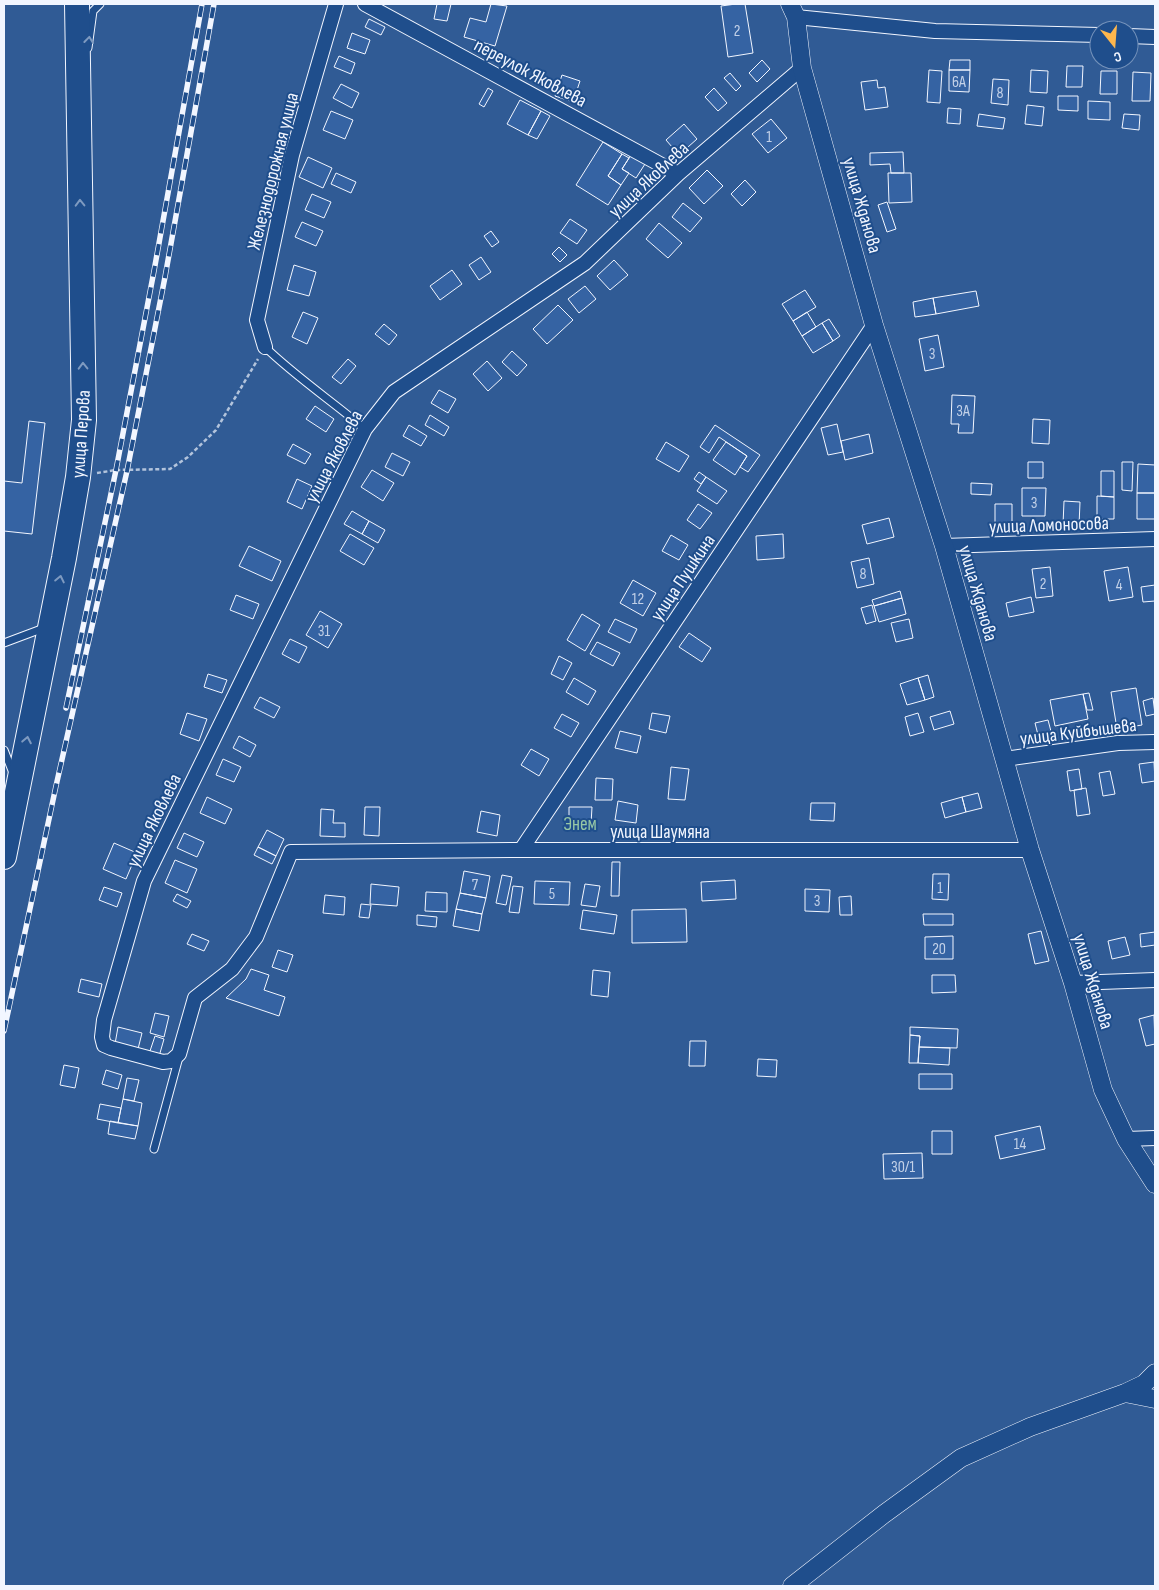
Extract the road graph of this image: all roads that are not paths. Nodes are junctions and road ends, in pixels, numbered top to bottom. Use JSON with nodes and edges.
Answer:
{"nodes":[{"id":1,"x":77,"y":4,"type":"edge"},
{"id":2,"x":100,"y":4,"type":"edge"},
{"id":3,"x":336,"y":4,"type":"edge"},
{"id":4,"x":365,"y":4,"type":"edge"},
{"id":5,"x":793,"y":10,"type":"edge"},
{"id":6,"x":1089,"y":36,"type":"edge"},
{"id":7,"x":1139,"y":36,"type":"edge"},
{"id":8,"x":1155,"y":37,"type":"edge"},
{"id":9,"x":87,"y":58,"type":"dead end"},
{"id":10,"x":86,"y":67,"type":"dead end"},
{"id":11,"x":802,"y":68,"type":"junction"},
{"id":12,"x":79,"y":123,"type":"junction"},
{"id":13,"x":678,"y":174,"type":"junction"},
{"id":14,"x":874,"y":325,"type":"junction"},
{"id":15,"x":265,"y":347,"type":"joint"},
{"id":16,"x":365,"y":429,"type":"junction"},
{"id":17,"x":1155,"y":540,"type":"edge"},
{"id":18,"x":944,"y":546,"type":"junction"},
{"id":19,"x":49,"y":626,"type":"junction"},
{"id":20,"x":4,"y":642,"type":"edge"},
{"id":21,"x":1155,"y":742,"type":"edge"},
{"id":22,"x":4,"y":750,"type":"edge"},
{"id":23,"x":1004,"y":759,"type":"junction"},
{"id":24,"x":14,"y":784,"type":"junction"},
{"id":25,"x":7,"y":820,"type":"edge"},
{"id":26,"x":522,"y":850,"type":"junction"},
{"id":27,"x":1030,"y":850,"type":"junction"},
{"id":28,"x":4,"y":857,"type":"edge"},
{"id":29,"x":1155,"y":980,"type":"edge"},
{"id":30,"x":1073,"y":983,"type":"junction"},
{"id":31,"x":179,"y":1054,"type":"junction"},
{"id":32,"x":1155,"y":1138,"type":"edge"},
{"id":33,"x":1126,"y":1139,"type":"junction"},
{"id":34,"x":154,"y":1149,"type":"dead end"},
{"id":35,"x":1155,"y":1184,"type":"edge"},
{"id":36,"x":1155,"y":1373,"type":"edge"},
{"id":37,"x":1125,"y":1393,"type":"junction"},
{"id":38,"x":1155,"y":1399,"type":"edge"},
{"id":39,"x":792,"y":1586,"type":"edge"}],
"edges":[{"from":1,"to":12,"type":"highway","name":"улица Перова"},
{"from":9,"to":2,"type":"lane","one_way":true},
{"from":3,"to":15,"type":"street","name":"Железнодорожная улица"},
{"from":4,"to":13,"type":"street","name":"переулок Яковлева"},
{"from":5,"to":6,"type":"street"},
{"from":5,"to":11,"type":"street","name":"улица Жданова"},
{"from":7,"to":8,"type":"street"},
{"from":10,"to":12,"type":"lane"},
{"from":11,"to":13,"type":"street","name":"улица Яковлева"},
{"from":11,"to":14,"type":"street","name":"улица Жданова"},
{"from":19,"to":12,"type":"highway","name":"улица Перова","one_way":true},
{"from":13,"to":16,"type":"street","name":"улица Яковлева"},
{"from":14,"to":18,"type":"street","name":"улица Жданова"},
{"from":14,"to":26,"type":"street","name":"улица Пушкина"},
{"from":15,"to":16,"type":"lane"},
{"from":16,"to":31,"type":"street","name":"улица Яковлева"},
{"from":17,"to":18,"type":"street","name":"улица Ломоносова"},
{"from":18,"to":23,"type":"street","name":"улица Жданова"},
{"from":19,"to":20,"type":"lane"},
{"from":24,"to":19,"type":"highway","name":"улица Перова","one_way":true},
{"from":21,"to":23,"type":"street","name":"улица Куйбышева"},
{"from":22,"to":24,"type":"lane"},
{"from":23,"to":27,"type":"street","name":"улица Жданова"},
{"from":24,"to":25,"type":"highway","name":"улица Перова"},
{"from":25,"to":28,"type":"highway","name":"улица Перова"},
{"from":26,"to":27,"type":"street","name":"улица Шаумяна"},
{"from":26,"to":31,"type":"street","name":"улица Шаумяна"},
{"from":27,"to":30,"type":"street","name":"улица Жданова"},
{"from":29,"to":30,"type":"street"},
{"from":30,"to":33,"type":"street","name":"улица Жданова"},
{"from":31,"to":34,"type":"lane"},
{"from":32,"to":33,"type":"street"},
{"from":33,"to":35,"type":"street","name":"улица Жданова"},
{"from":36,"to":37,"type":"street"},
{"from":37,"to":38,"type":"street"},
{"from":37,"to":39,"type":"street"}]}
